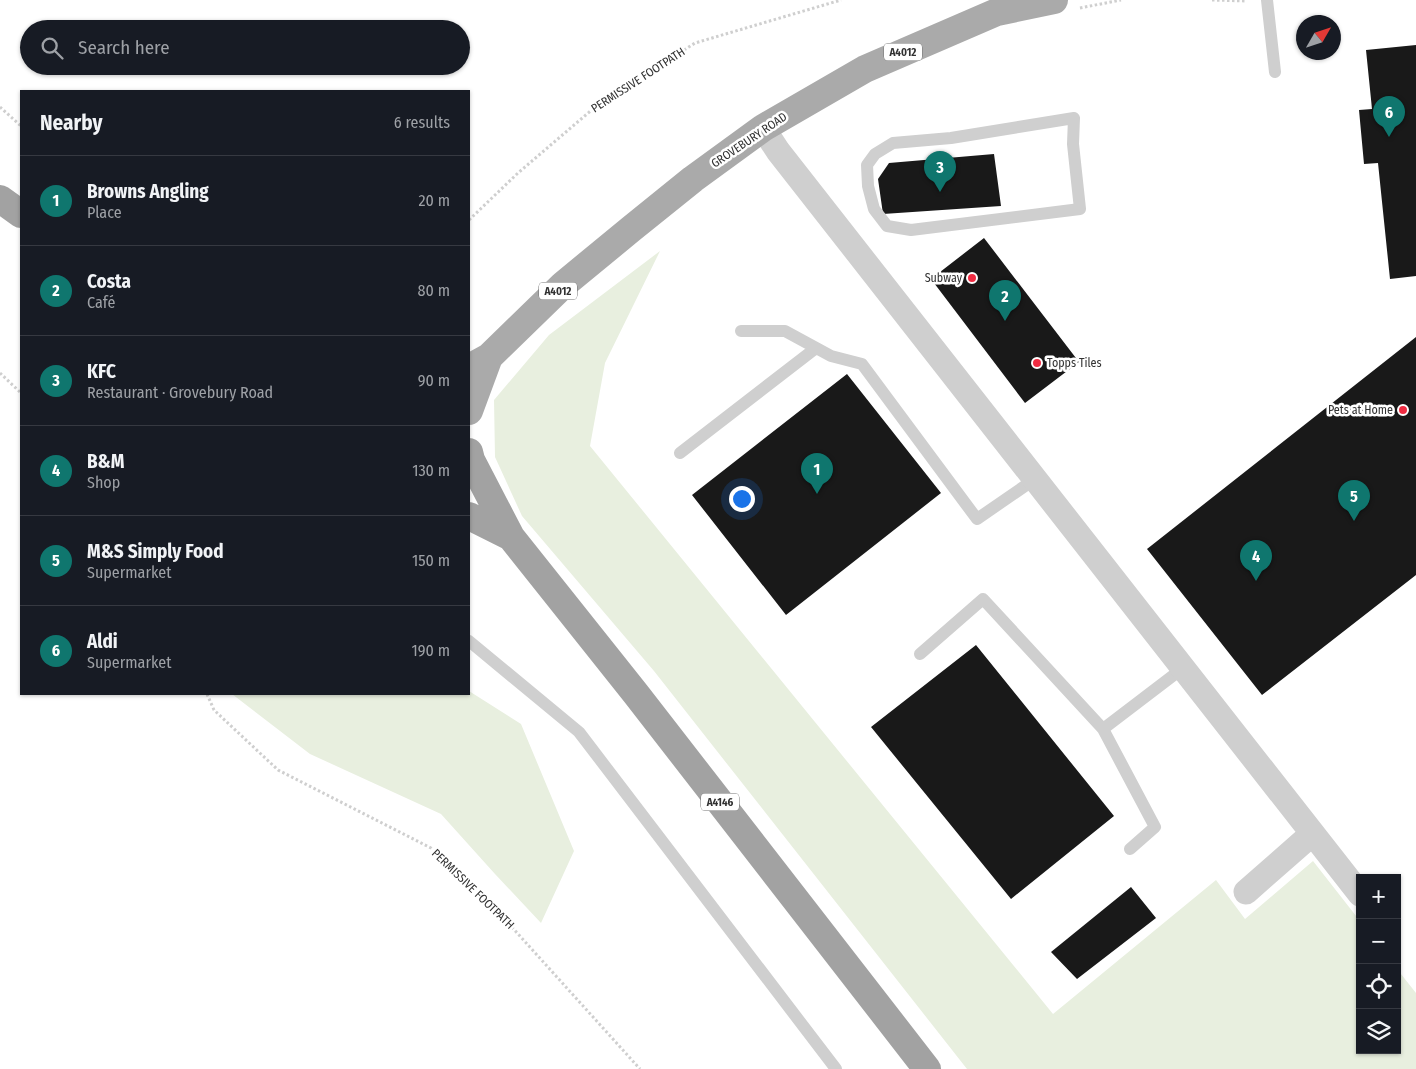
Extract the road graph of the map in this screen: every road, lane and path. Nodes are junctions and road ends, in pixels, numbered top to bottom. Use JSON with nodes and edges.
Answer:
{"nodes":[{"id":1,"x":841,"y":0,"type":"edge"},
{"id":2,"x":1054,"y":0,"type":"edge"},
{"id":3,"x":1212,"y":0,"type":"edge"},
{"id":4,"x":1267,"y":1,"type":"edge"},
{"id":5,"x":1275,"y":72,"type":"dead end"},
{"id":6,"x":0,"y":107,"type":"edge"},
{"id":7,"x":20,"y":125,"type":"edge"},
{"id":8,"x":763,"y":128,"type":"junction"},
{"id":9,"x":0,"y":200,"type":"edge"},
{"id":10,"x":1080,"y":209,"type":"joint"},
{"id":11,"x":20,"y":213,"type":"edge"},
{"id":12,"x":470,"y":219,"type":"edge"},
{"id":13,"x":741,"y":331,"type":"dead end"},
{"id":14,"x":816,"y":348,"type":"junction"},
{"id":15,"x":479,"y":362,"type":"edge"},
{"id":16,"x":0,"y":373,"type":"edge"},
{"id":17,"x":20,"y":392,"type":"edge"},
{"id":18,"x":470,"y":406,"type":"edge"},
{"id":19,"x":680,"y":453,"type":"dead end"},
{"id":20,"x":470,"y":460,"type":"edge"},
{"id":21,"x":1036,"y":479,"type":"junction"},
{"id":22,"x":470,"y":516,"type":"edge"},
{"id":23,"x":512,"y":537,"type":"junction"},
{"id":24,"x":470,"y":643,"type":"edge"},
{"id":25,"x":920,"y":654,"type":"dead end"},
{"id":26,"x":1183,"y":668,"type":"junction"},
{"id":27,"x":208,"y":695,"type":"edge"},
{"id":28,"x":1103,"y":729,"type":"junction"},
{"id":29,"x":1312,"y":834,"type":"junction"},
{"id":30,"x":1130,"y":849,"type":"dead end"},
{"id":31,"x":1356,"y":889,"type":"edge"},
{"id":32,"x":1246,"y":892,"type":"dead end"},
{"id":33,"x":640,"y":1069,"type":"edge"},
{"id":34,"x":836,"y":1069,"type":"edge"},
{"id":35,"x":927,"y":1069,"type":"edge"}],
"edges":[{"from":1,"to":12,"type":"path","name":"PERMISSIVE FOOTPATH"},
{"from":2,"to":8,"type":"main road","name":"GROVEBURY ROAD","number":"A4012"},
{"from":3,"to":4,"type":"path"},
{"from":4,"to":5,"type":"lane"},
{"from":6,"to":7,"type":"path"},
{"from":8,"to":15,"type":"main road","name":"GROVEBURY ROAD","number":"A4012"},
{"from":8,"to":21,"type":"street"},
{"from":9,"to":11,"type":"highway"},
{"from":10,"to":10,"type":"lane"},
{"from":13,"to":14,"type":"lane"},
{"from":14,"to":19,"type":"lane"},
{"from":14,"to":21,"type":"lane"},
{"from":15,"to":18,"type":"main road","name":"GROVEBURY ROAD","number":"A4012"},
{"from":16,"to":17,"type":"path"},
{"from":20,"to":23,"type":"highway","number":"A4146"},
{"from":21,"to":26,"type":"street"},
{"from":22,"to":23,"type":"highway","number":"A4146"},
{"from":23,"to":35,"type":"highway","number":"A4146"},
{"from":24,"to":34,"type":"lane"},
{"from":25,"to":28,"type":"lane"},
{"from":26,"to":28,"type":"lane"},
{"from":26,"to":29,"type":"street"},
{"from":27,"to":33,"type":"path","name":"PERMISSIVE FOOTPATH"},
{"from":28,"to":30,"type":"lane"},
{"from":29,"to":31,"type":"street"},
{"from":29,"to":32,"type":"street"}]}
